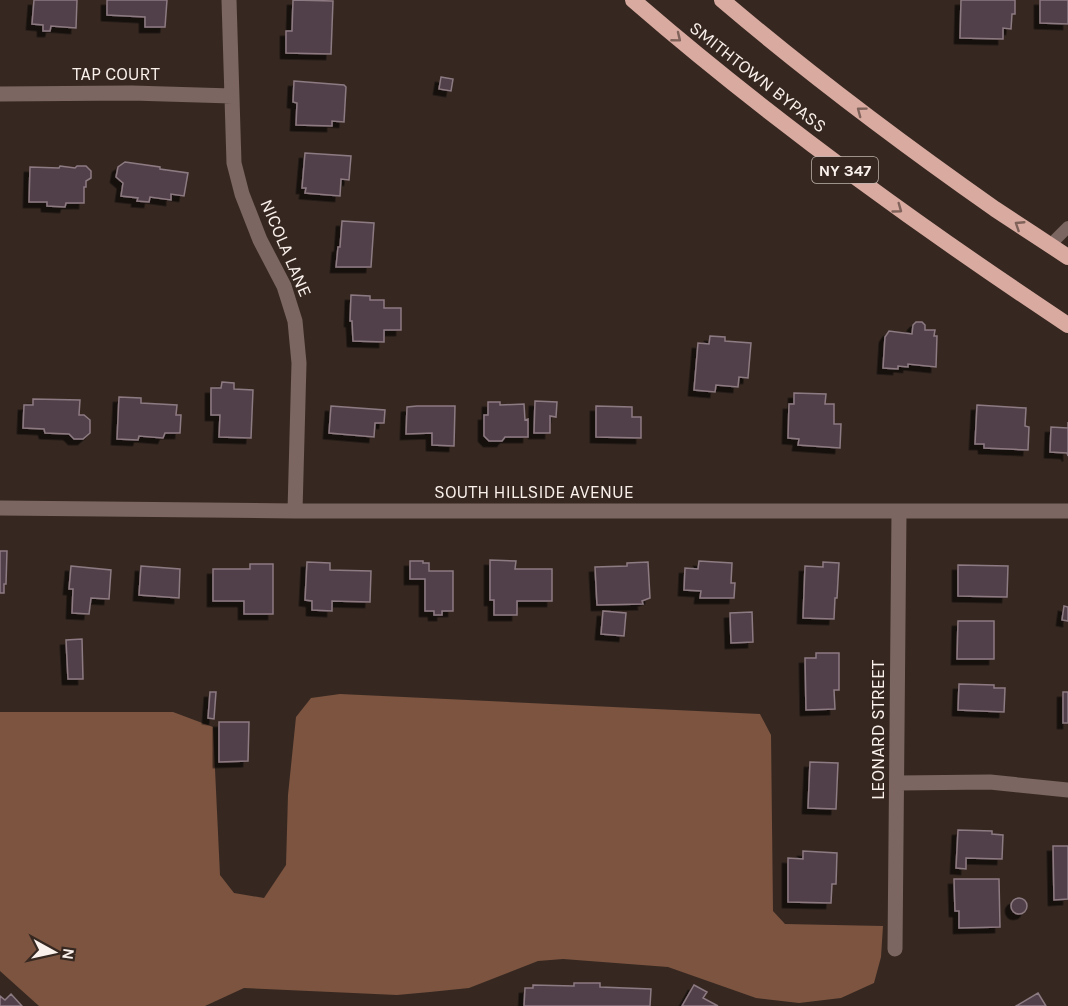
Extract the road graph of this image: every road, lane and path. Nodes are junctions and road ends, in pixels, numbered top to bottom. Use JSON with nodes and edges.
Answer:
{"nodes":[{"id":1,"x":229,"y":0,"type":"edge"},
{"id":2,"x":633,"y":0,"type":"edge"},
{"id":3,"x":722,"y":0,"type":"edge"},
{"id":4,"x":0,"y":94,"type":"edge"},
{"id":5,"x":232,"y":96,"type":"junction"},
{"id":6,"x":1068,"y":227,"type":"edge"},
{"id":7,"x":1050,"y":245,"type":"junction"},
{"id":8,"x":1068,"y":257,"type":"edge"},
{"id":9,"x":1068,"y":325,"type":"edge"},
{"id":10,"x":0,"y":508,"type":"edge"},
{"id":11,"x":295,"y":511,"type":"junction"},
{"id":12,"x":1068,"y":511,"type":"edge"},
{"id":13,"x":899,"y":512,"type":"junction"},
{"id":14,"x":898,"y":783,"type":"junction"},
{"id":15,"x":1068,"y":790,"type":"edge"},
{"id":16,"x":895,"y":949,"type":"dead end"}],
"edges":[{"from":1,"to":5,"type":"street","name":"NICOLA LANE"},
{"from":2,"to":9,"type":"highway","name":"SMITHTOWN BYPASS","number":"NY 347","one_way":true},
{"from":7,"to":3,"type":"highway","name":"SMITHTOWN BYPASS","number":"NY 347","one_way":true},
{"from":4,"to":5,"type":"street","name":"TAP COURT"},
{"from":5,"to":11,"type":"street","name":"NICOLA LANE"},
{"from":6,"to":7,"type":"lane"},
{"from":7,"to":8,"type":"highway","name":"SMITHTOWN BYPASS","number":"NY 347"},
{"from":10,"to":11,"type":"street","name":"SOUTH HILLSIDE AVENUE"},
{"from":11,"to":13,"type":"street","name":"SOUTH HILLSIDE AVENUE"},
{"from":12,"to":13,"type":"street","name":"SOUTH HILLSIDE AVENUE"},
{"from":13,"to":14,"type":"street","name":"LEONARD STREET"},
{"from":14,"to":15,"type":"street"},
{"from":14,"to":16,"type":"street","name":"LEONARD STREET"}]}
